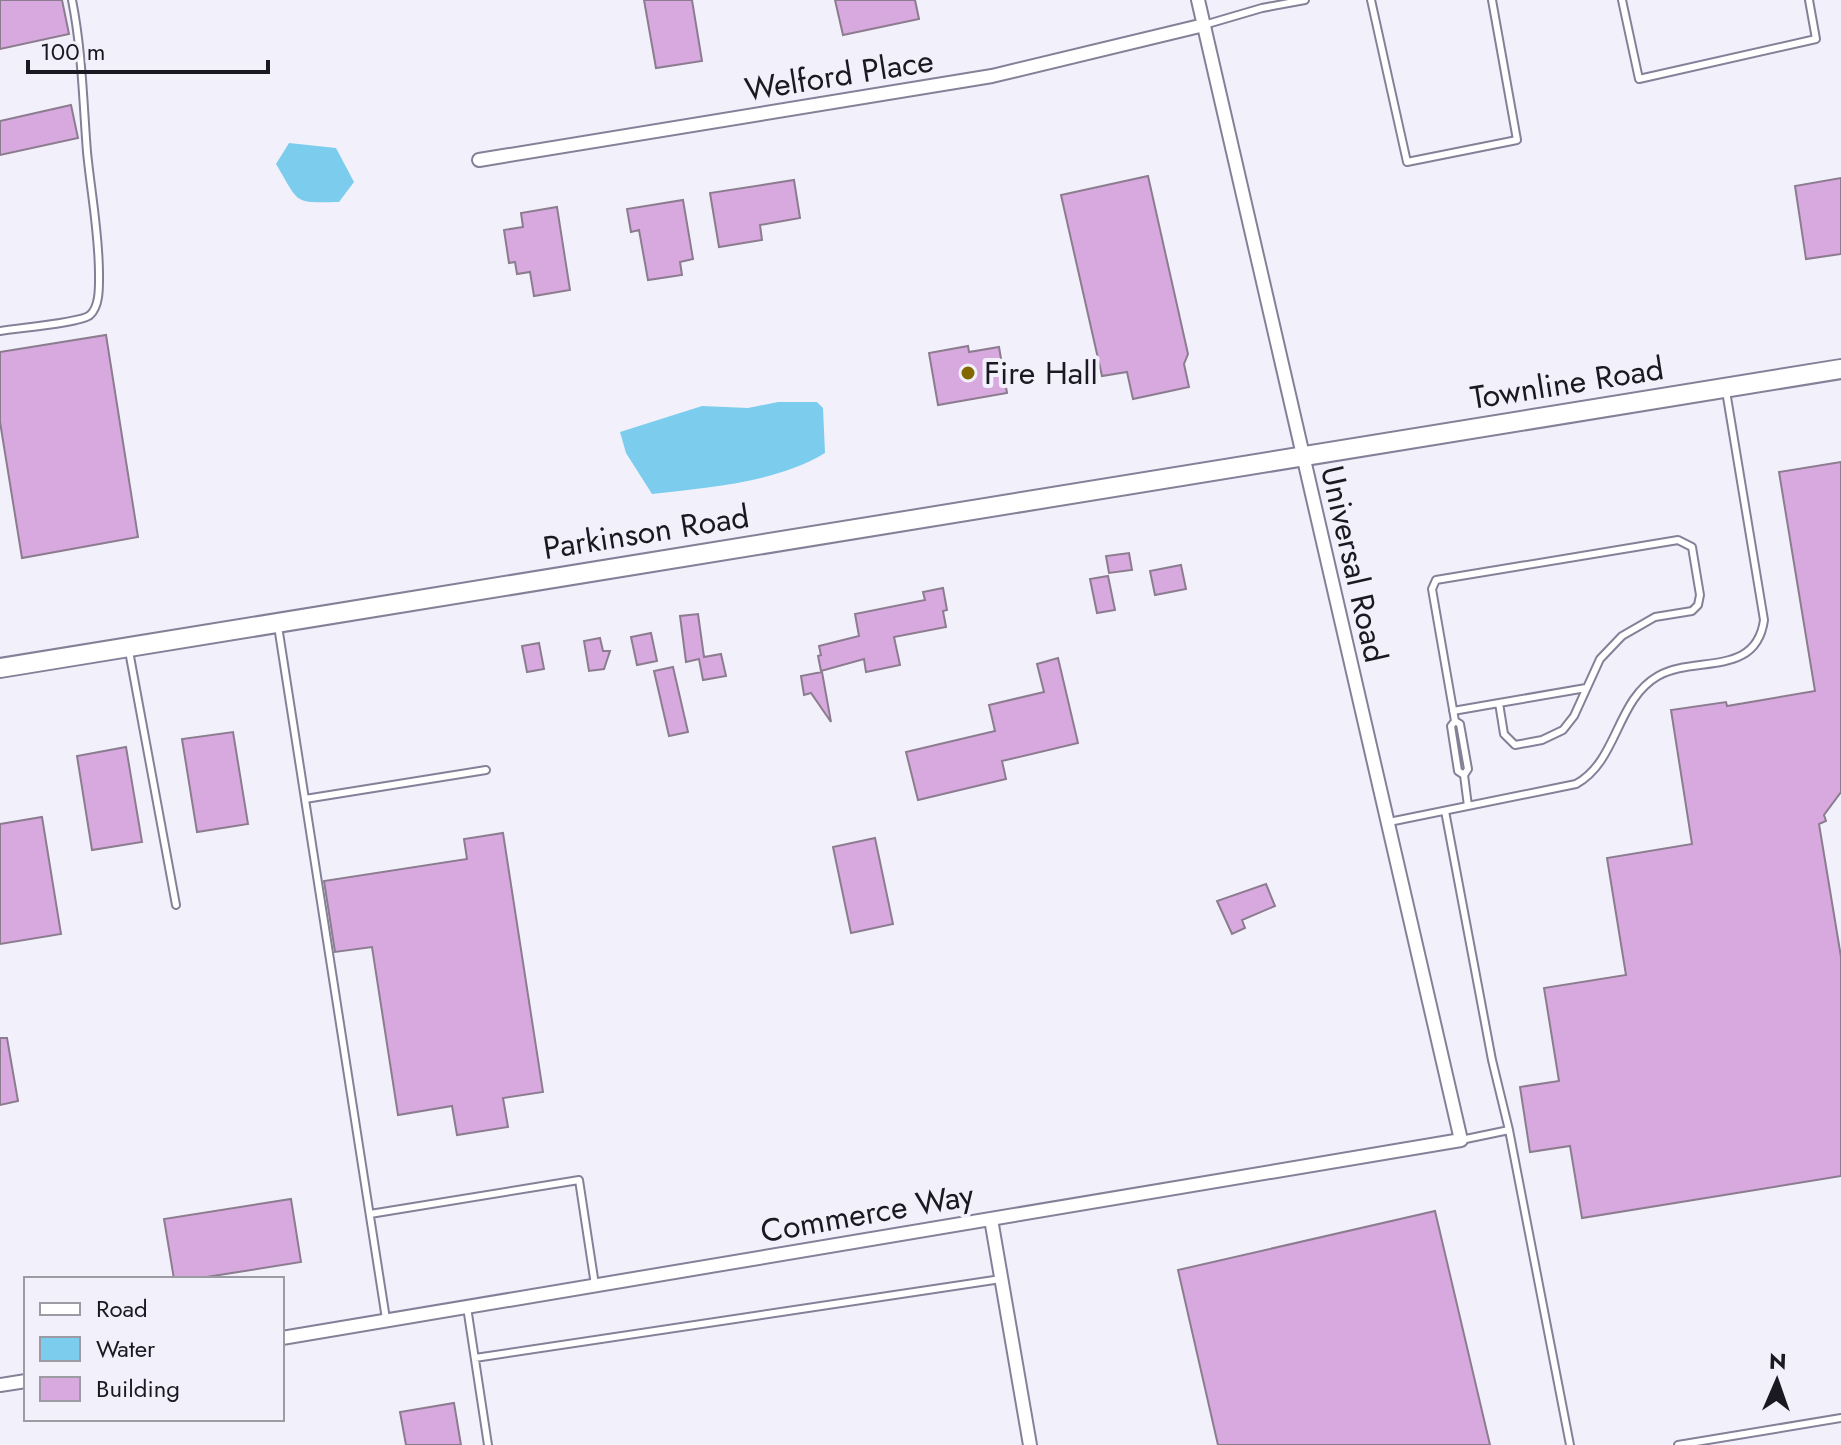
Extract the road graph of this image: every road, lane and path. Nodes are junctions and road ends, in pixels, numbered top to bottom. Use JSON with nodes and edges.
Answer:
{"nodes":[{"id":1,"x":72,"y":0,"type":"edge"},
{"id":2,"x":1198,"y":0,"type":"edge"},
{"id":3,"x":1305,"y":0,"type":"edge"},
{"id":4,"x":1371,"y":0,"type":"edge"},
{"id":5,"x":1492,"y":0,"type":"edge"},
{"id":6,"x":1622,"y":0,"type":"edge"},
{"id":7,"x":1809,"y":0,"type":"edge"},
{"id":8,"x":1204,"y":25,"type":"junction"},
{"id":9,"x":479,"y":160,"type":"dead end"},
{"id":10,"x":0,"y":331,"type":"edge"},
{"id":11,"x":1841,"y":369,"type":"edge"},
{"id":12,"x":1725,"y":388,"type":"junction"},
{"id":13,"x":1302,"y":456,"type":"junction"},
{"id":14,"x":277,"y":623,"type":"junction"},
{"id":15,"x":128,"y":647,"type":"junction"},
{"id":16,"x":0,"y":668,"type":"edge"},
{"id":17,"x":1586,"y":688,"type":"junction"},
{"id":18,"x":1499,"y":703,"type":"junction"},
{"id":19,"x":1453,"y":711,"type":"junction"},
{"id":20,"x":486,"y":770,"type":"dead end"},
{"id":21,"x":305,"y":799,"type":"junction"},
{"id":22,"x":1468,"y":806,"type":"junction"},
{"id":23,"x":1445,"y":811,"type":"junction"},
{"id":24,"x":1387,"y":822,"type":"junction"},
{"id":25,"x":176,"y":905,"type":"dead end"},
{"id":26,"x":1509,"y":1130,"type":"junction"},
{"id":27,"x":1461,"y":1140,"type":"junction"},
{"id":28,"x":370,"y":1214,"type":"junction"},
{"id":29,"x":991,"y":1219,"type":"junction"},
{"id":30,"x":1001,"y":1279,"type":"junction"},
{"id":31,"x":595,"y":1285,"type":"junction"},
{"id":32,"x":467,"y":1307,"type":"junction"},
{"id":33,"x":387,"y":1320,"type":"junction"},
{"id":34,"x":284,"y":1338,"type":"edge"},
{"id":35,"x":475,"y":1358,"type":"junction"},
{"id":36,"x":24,"y":1381,"type":"edge"},
{"id":37,"x":0,"y":1385,"type":"edge"},
{"id":38,"x":1841,"y":1418,"type":"edge"},
{"id":39,"x":488,"y":1445,"type":"edge"},
{"id":40,"x":1030,"y":1445,"type":"edge"},
{"id":41,"x":1570,"y":1445,"type":"edge"},
{"id":42,"x":1678,"y":1445,"type":"edge"}],
"edges":[{"from":1,"to":10,"type":"lane"},
{"from":2,"to":8,"type":"street","name":"Universal Road"},
{"from":3,"to":8,"type":"lane"},
{"from":4,"to":5,"type":"lane"},
{"from":6,"to":7,"type":"lane"},
{"from":8,"to":9,"type":"street","name":"Welford Place"},
{"from":8,"to":13,"type":"street","name":"Universal Road"},
{"from":11,"to":12,"type":"main road","name":"Townline Road"},
{"from":12,"to":13,"type":"main road","name":"Townline Road"},
{"from":12,"to":22,"type":"lane"},
{"from":13,"to":14,"type":"main road","name":"Parkinson Road"},
{"from":13,"to":24,"type":"street","name":"Universal Road"},
{"from":14,"to":15,"type":"main road","name":"Parkinson Road"},
{"from":14,"to":21,"type":"lane"},
{"from":15,"to":16,"type":"main road","name":"Parkinson Road"},
{"from":15,"to":25,"type":"lane"},
{"from":17,"to":18,"type":"lane"},
{"from":17,"to":18,"type":"lane"},
{"from":17,"to":19,"type":"lane"},
{"from":18,"to":19,"type":"lane"},
{"from":19,"to":22,"type":"lane"},
{"from":20,"to":21,"type":"lane"},
{"from":21,"to":28,"type":"lane"},
{"from":22,"to":23,"type":"lane"},
{"from":23,"to":24,"type":"lane"},
{"from":23,"to":26,"type":"lane"},
{"from":24,"to":27,"type":"street","name":"Universal Road"},
{"from":26,"to":27,"type":"lane"},
{"from":26,"to":41,"type":"lane"},
{"from":27,"to":29,"type":"street","name":"Commerce Way"},
{"from":28,"to":31,"type":"lane"},
{"from":28,"to":33,"type":"lane"},
{"from":29,"to":30,"type":"street"},
{"from":29,"to":31,"type":"street","name":"Commerce Way"},
{"from":30,"to":35,"type":"lane"},
{"from":30,"to":40,"type":"street"},
{"from":31,"to":32,"type":"street","name":"Commerce Way"},
{"from":32,"to":33,"type":"street","name":"Commerce Way"},
{"from":32,"to":35,"type":"lane"},
{"from":33,"to":34,"type":"street","name":"Commerce Way"},
{"from":35,"to":39,"type":"lane"},
{"from":36,"to":37,"type":"street"},
{"from":38,"to":42,"type":"lane"}]}
